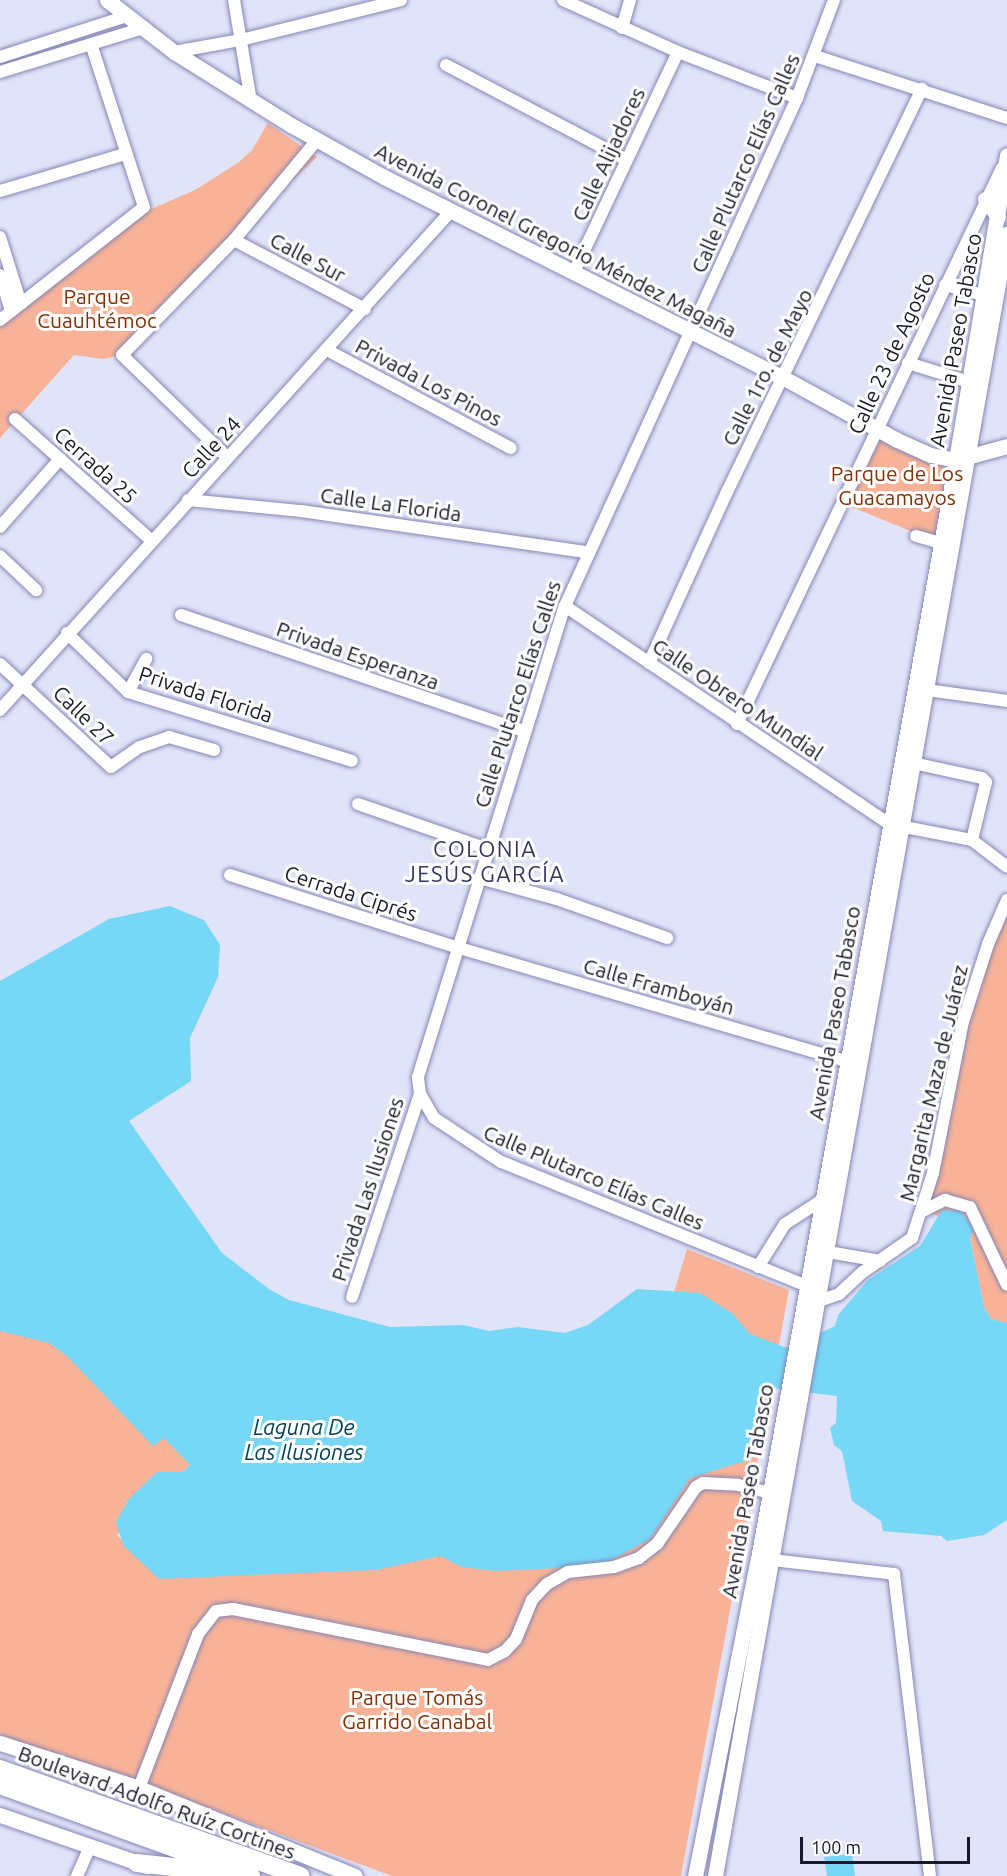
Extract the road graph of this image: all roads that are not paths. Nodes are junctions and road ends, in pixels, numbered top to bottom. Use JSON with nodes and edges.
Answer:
{"nodes":[{"id":1,"x":108,"y":0,"type":"edge"},
{"id":2,"x":234,"y":0,"type":"edge"},
{"id":3,"x":401,"y":0,"type":"edge"},
{"id":4,"x":563,"y":0,"type":"edge"},
{"id":5,"x":630,"y":0,"type":"edge"},
{"id":6,"x":834,"y":0,"type":"edge"},
{"id":7,"x":127,"y":16,"type":"junction"},
{"id":8,"x":144,"y":28,"type":"junction"},
{"id":9,"x":622,"y":28,"type":"junction"},
{"id":10,"x":241,"y":39,"type":"junction"},
{"id":11,"x":91,"y":44,"type":"junction"},
{"id":12,"x":174,"y":52,"type":"junction"},
{"id":13,"x":678,"y":52,"type":"junction"},
{"id":14,"x":815,"y":56,"type":"junction"},
{"id":15,"x":0,"y":57,"type":"edge"},
{"id":16,"x":446,"y":65,"type":"dead end"},
{"id":17,"x":0,"y":72,"type":"edge"},
{"id":18,"x":922,"y":89,"type":"junction"},
{"id":19,"x":797,"y":98,"type":"junction"},
{"id":20,"x":251,"y":102,"type":"junction"},
{"id":21,"x":1007,"y":118,"type":"edge"},
{"id":22,"x":317,"y":140,"type":"junction"},
{"id":23,"x":125,"y":154,"type":"junction"},
{"id":24,"x":1006,"y":158,"type":"edge"},
{"id":25,"x":627,"y":160,"type":"junction"},
{"id":26,"x":0,"y":191,"type":"edge"},
{"id":27,"x":985,"y":199,"type":"junction"},
{"id":28,"x":452,"y":211,"type":"junction"},
{"id":29,"x":998,"y":217,"type":"junction"},
{"id":30,"x":1007,"y":234,"type":"edge"},
{"id":31,"x":0,"y":237,"type":"edge"},
{"id":32,"x":234,"y":240,"type":"junction"},
{"id":33,"x":574,"y":272,"type":"junction"},
{"id":34,"x":0,"y":275,"type":"edge"},
{"id":35,"x":945,"y":285,"type":"junction"},
{"id":36,"x":984,"y":295,"type":"junction"},
{"id":37,"x":16,"y":307,"type":"junction"},
{"id":38,"x":365,"y":309,"type":"junction"},
{"id":39,"x":0,"y":320,"type":"edge"},
{"id":40,"x":690,"y":332,"type":"junction"},
{"id":41,"x":329,"y":351,"type":"junction"},
{"id":42,"x":908,"y":363,"type":"junction"},
{"id":43,"x":782,"y":377,"type":"junction"},
{"id":44,"x":969,"y":382,"type":"junction"},
{"id":45,"x":15,"y":419,"type":"dead end"},
{"id":46,"x":879,"y":428,"type":"junction"},
{"id":47,"x":1007,"y":446,"type":"edge"},
{"id":48,"x":512,"y":448,"type":"dead end"},
{"id":49,"x":227,"y":457,"type":"junction"},
{"id":50,"x":963,"y":458,"type":"junction"},
{"id":51,"x":60,"y":459,"type":"junction"},
{"id":52,"x":188,"y":500,"type":"junction"},
{"id":53,"x":0,"y":527,"type":"edge"},
{"id":54,"x":916,"y":536,"type":"dead end"},
{"id":55,"x":151,"y":540,"type":"junction"},
{"id":56,"x":940,"y":543,"type":"junction"},
{"id":57,"x":587,"y":552,"type":"junction"},
{"id":58,"x":0,"y":556,"type":"edge"},
{"id":59,"x":36,"y":591,"type":"dead end"},
{"id":60,"x":565,"y":606,"type":"junction"},
{"id":61,"x":181,"y":615,"type":"dead end"},
{"id":62,"x":67,"y":633,"type":"junction"},
{"id":63,"x":146,"y":659,"type":"dead end"},
{"id":64,"x":0,"y":663,"type":"edge"},
{"id":65,"x":650,"y":663,"type":"junction"},
{"id":66,"x":23,"y":684,"type":"junction"},
{"id":67,"x":927,"y":690,"type":"junction"},
{"id":68,"x":129,"y":692,"type":"junction"},
{"id":69,"x":1007,"y":701,"type":"edge"},
{"id":70,"x":0,"y":710,"type":"edge"},
{"id":71,"x":737,"y":724,"type":"junction"},
{"id":72,"x":523,"y":731,"type":"junction"},
{"id":73,"x":214,"y":750,"type":"dead end"},
{"id":74,"x":352,"y":761,"type":"dead end"},
{"id":75,"x":913,"y":763,"type":"junction"},
{"id":76,"x":358,"y":804,"type":"dead end"},
{"id":77,"x":895,"y":825,"type":"junction"},
{"id":78,"x":972,"y":840,"type":"junction"},
{"id":79,"x":487,"y":849,"type":"junction"},
{"id":80,"x":1007,"y":867,"type":"edge"},
{"id":81,"x":230,"y":874,"type":"dead end"},
{"id":82,"x":479,"y":878,"type":"junction"},
{"id":83,"x":1007,"y":900,"type":"edge"},
{"id":84,"x":667,"y":938,"type":"dead end"},
{"id":85,"x":459,"y":948,"type":"junction"},
{"id":86,"x":848,"y":1062,"type":"junction"},
{"id":87,"x":420,"y":1094,"type":"junction"},
{"id":88,"x":822,"y":1200,"type":"junction"},
{"id":89,"x":923,"y":1212,"type":"junction"},
{"id":90,"x":828,"y":1252,"type":"junction"},
{"id":91,"x":880,"y":1261,"type":"junction"},
{"id":92,"x":758,"y":1267,"type":"junction"},
{"id":93,"x":1007,"y":1285,"type":"edge"},
{"id":94,"x":807,"y":1286,"type":"junction"},
{"id":95,"x":352,"y":1297,"type":"dead end"},
{"id":96,"x":819,"y":1301,"type":"junction"},
{"id":97,"x":767,"y":1492,"type":"junction"},
{"id":98,"x":766,"y":1560,"type":"junction"},
{"id":99,"x":0,"y":1743,"type":"edge"},
{"id":100,"x":0,"y":1770,"type":"edge"},
{"id":101,"x":0,"y":1785,"type":"edge"},
{"id":102,"x":139,"y":1788,"type":"junction"},
{"id":103,"x":0,"y":1815,"type":"edge"},
{"id":104,"x":90,"y":1847,"type":"junction"},
{"id":105,"x":137,"y":1863,"type":"junction"},
{"id":106,"x":77,"y":1876,"type":"edge"},
{"id":107,"x":177,"y":1876,"type":"edge"},
{"id":108,"x":250,"y":1876,"type":"edge"},
{"id":109,"x":300,"y":1876,"type":"edge"},
{"id":110,"x":355,"y":1876,"type":"edge"},
{"id":111,"x":695,"y":1876,"type":"edge"},
{"id":112,"x":715,"y":1876,"type":"edge"},
{"id":113,"x":930,"y":1876,"type":"edge"}],
"edges":[{"from":1,"to":7,"type":"main road","name":"Avenida Coronel Gregorio Méndez Magaña"},
{"from":2,"to":10,"type":"street"},
{"from":3,"to":10,"type":"street"},
{"from":4,"to":9,"type":"street"},
{"from":5,"to":9,"type":"street"},
{"from":6,"to":14,"type":"street","name":"Calle Plutarco Elías Calles"},
{"from":7,"to":8,"type":"main road","name":"Avenida Coronel Gregorio Méndez Magaña"},
{"from":7,"to":15,"type":"street"},
{"from":8,"to":11,"type":"street"},
{"from":8,"to":12,"type":"main road","name":"Avenida Coronel Gregorio Méndez Magaña"},
{"from":9,"to":13,"type":"street"},
{"from":10,"to":12,"type":"street"},
{"from":10,"to":20,"type":"street"},
{"from":11,"to":17,"type":"street"},
{"from":11,"to":23,"type":"street"},
{"from":12,"to":20,"type":"main road","name":"Avenida Coronel Gregorio Méndez Magaña"},
{"from":13,"to":19,"type":"street"},
{"from":13,"to":25,"type":"street","name":"Calle Alijadores"},
{"from":14,"to":18,"type":"street"},
{"from":14,"to":19,"type":"street","name":"Calle Plutarco Elías Calles"},
{"from":16,"to":25,"type":"street"},
{"from":18,"to":21,"type":"street"},
{"from":18,"to":43,"type":"street","name":"Calle 1ro. de Mayo"},
{"from":19,"to":40,"type":"street","name":"Calle Plutarco Elías Calles"},
{"from":20,"to":22,"type":"main road","name":"Avenida Coronel Gregorio Méndez Magaña"},
{"from":22,"to":28,"type":"main road","name":"Avenida Coronel Gregorio Méndez Magaña"},
{"from":22,"to":32,"type":"street"},
{"from":23,"to":26,"type":"street"},
{"from":23,"to":37,"type":"street"},
{"from":24,"to":27,"type":"street","name":"Calle 23 de Agosto"},
{"from":24,"to":29,"type":"main road","name":"Avenida Paseo Tabasco"},
{"from":25,"to":33,"type":"street","name":"Calle Alijadores"},
{"from":27,"to":29,"type":"main road"},
{"from":27,"to":35,"type":"street","name":"Calle 23 de Agosto"},
{"from":28,"to":33,"type":"main road","name":"Avenida Coronel Gregorio Méndez Magaña"},
{"from":28,"to":38,"type":"street","name":"Calle 24"},
{"from":29,"to":36,"type":"main road","name":"Avenida Paseo Tabasco"},
{"from":30,"to":50,"type":"main road","name":"Avenida Paseo Tabasco"},
{"from":31,"to":37,"type":"street"},
{"from":32,"to":38,"type":"street","name":"Calle Sur"},
{"from":32,"to":49,"type":"street"},
{"from":33,"to":40,"type":"main road","name":"Avenida Coronel Gregorio Méndez Magaña"},
{"from":34,"to":37,"type":"street"},
{"from":35,"to":36,"type":"street"},
{"from":35,"to":42,"type":"street","name":"Calle 23 de Agosto"},
{"from":36,"to":44,"type":"main road","name":"Avenida Paseo Tabasco"},
{"from":37,"to":39,"type":"street"},
{"from":38,"to":41,"type":"street","name":"Calle 24"},
{"from":40,"to":43,"type":"main road","name":"Avenida Coronel Gregorio Méndez Magaña"},
{"from":40,"to":57,"type":"street","name":"Calle Plutarco Elías Calles"},
{"from":41,"to":48,"type":"street","name":"Privada Los Pinos"},
{"from":41,"to":49,"type":"street","name":"Calle 24"},
{"from":42,"to":44,"type":"street"},
{"from":42,"to":46,"type":"street","name":"Calle 23 de Agosto"},
{"from":43,"to":46,"type":"main road","name":"Avenida Coronel Gregorio Méndez Magaña"},
{"from":43,"to":65,"type":"street","name":"Calle 1ro. de Mayo"},
{"from":44,"to":50,"type":"main road","name":"Avenida Paseo Tabasco"},
{"from":45,"to":51,"type":"street","name":"Cerrada 25"},
{"from":46,"to":50,"type":"main road","name":"Avenida Coronel Gregorio Méndez Magaña"},
{"from":46,"to":71,"type":"street","name":"Calle 23 de Agosto"},
{"from":47,"to":50,"type":"main road"},
{"from":49,"to":52,"type":"street","name":"Calle 24"},
{"from":50,"to":56,"type":"main road","name":"Avenida Paseo Tabasco"},
{"from":50,"to":67,"type":"main road","name":"Avenida Paseo Tabasco"},
{"from":51,"to":53,"type":"street"},
{"from":51,"to":55,"type":"street","name":"Cerrada 25"},
{"from":52,"to":55,"type":"street","name":"Calle 24"},
{"from":52,"to":57,"type":"street","name":"Calle La Florida"},
{"from":54,"to":56,"type":"street"},
{"from":55,"to":62,"type":"street","name":"Calle 24"},
{"from":56,"to":77,"type":"main road","name":"Avenida Paseo Tabasco"},
{"from":57,"to":60,"type":"street","name":"Calle Plutarco Elías Calles"},
{"from":58,"to":59,"type":"street"},
{"from":60,"to":65,"type":"street","name":"Calle Obrero Mundial"},
{"from":60,"to":72,"type":"street","name":"Calle Plutarco Elías Calles"},
{"from":61,"to":72,"type":"street","name":"Privada Esperanza"},
{"from":62,"to":66,"type":"street","name":"Calle 24"},
{"from":62,"to":68,"type":"street","name":"Privada Florida"},
{"from":63,"to":68,"type":"street"},
{"from":64,"to":66,"type":"street","name":"Calle 27"},
{"from":65,"to":71,"type":"street","name":"Calle Obrero Mundial"},
{"from":66,"to":70,"type":"street","name":"Calle 24"},
{"from":66,"to":73,"type":"street","name":"Calle 27"},
{"from":67,"to":69,"type":"street"},
{"from":67,"to":75,"type":"main road","name":"Avenida Paseo Tabasco"},
{"from":68,"to":74,"type":"street","name":"Privada Florida"},
{"from":71,"to":77,"type":"street","name":"Calle Obrero Mundial"},
{"from":72,"to":79,"type":"street","name":"Calle Plutarco Elías Calles"},
{"from":75,"to":77,"type":"main road","name":"Avenida Paseo Tabasco"},
{"from":75,"to":78,"type":"street"},
{"from":76,"to":79,"type":"street"},
{"from":77,"to":78,"type":"street"},
{"from":77,"to":86,"type":"main road","name":"Avenida Paseo Tabasco"},
{"from":77,"to":90,"type":"main road","name":"Avenida Paseo Tabasco"},
{"from":78,"to":80,"type":"street"},
{"from":79,"to":82,"type":"street","name":"Calle Plutarco Elías Calles"},
{"from":81,"to":85,"type":"street","name":"Cerrada Ciprés"},
{"from":82,"to":84,"type":"street"},
{"from":82,"to":85,"type":"street","name":"Calle Plutarco Elías Calles"},
{"from":83,"to":89,"type":"street","name":"Margarita Maza de Juárez"},
{"from":85,"to":86,"type":"street","name":"Calle Framboyán"},
{"from":85,"to":87,"type":"street","name":"Calle Plutarco Elías Calles"},
{"from":86,"to":88,"type":"main road","name":"Avenida Paseo Tabasco"},
{"from":87,"to":92,"type":"street","name":"Calle Plutarco Elías Calles"},
{"from":87,"to":95,"type":"street","name":"Privada Las Ilusiones"},
{"from":88,"to":92,"type":"street"},
{"from":88,"to":94,"type":"main road","name":"Avenida Paseo Tabasco"},
{"from":89,"to":91,"type":"street","name":"Margarita Maza de Juárez"},
{"from":89,"to":93,"type":"street"},
{"from":90,"to":91,"type":"street"},
{"from":90,"to":96,"type":"main road","name":"Avenida Paseo Tabasco"},
{"from":91,"to":96,"type":"street","name":"Margarita Maza de Juárez"},
{"from":92,"to":94,"type":"street","name":"Calle Plutarco Elías Calles"},
{"from":94,"to":97,"type":"main road","name":"Avenida Paseo Tabasco"},
{"from":96,"to":98,"type":"main road","name":"Avenida Paseo Tabasco"},
{"from":97,"to":98,"type":"main road","name":"Avenida Paseo Tabasco"},
{"from":97,"to":102,"type":"street"},
{"from":98,"to":111,"type":"main road","name":"Avenida Paseo Tabasco"},
{"from":98,"to":112,"type":"main road","name":"Avenida Paseo Tabasco"},
{"from":98,"to":113,"type":"street"},
{"from":99,"to":102,"type":"main road"},
{"from":100,"to":109,"type":"highway","name":"Boulevard Adolfo Ruíz Cortines"},
{"from":101,"to":108,"type":"highway","name":"Boulevard Adolfo Ruíz Cortines"},
{"from":102,"to":110,"type":"main road"},
{"from":103,"to":104,"type":"main road"},
{"from":104,"to":105,"type":"main road"},
{"from":104,"to":106,"type":"street"},
{"from":105,"to":107,"type":"main road"},
{"from":105,"to":108,"type":"highway"}]}
